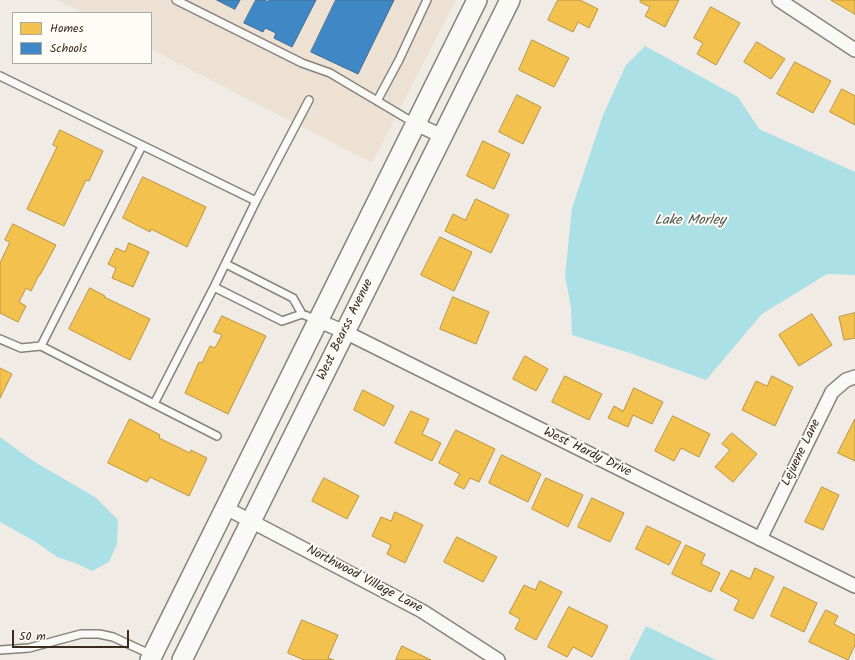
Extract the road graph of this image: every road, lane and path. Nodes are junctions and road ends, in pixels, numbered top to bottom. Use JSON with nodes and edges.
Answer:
{"nodes":[{"id":1,"x":176,"y":0,"type":"edge"},
{"id":2,"x":426,"y":0,"type":"edge"},
{"id":3,"x":477,"y":0,"type":"edge"},
{"id":4,"x":510,"y":0,"type":"edge"},
{"id":5,"x":779,"y":0,"type":"edge"},
{"id":6,"x":855,"y":50,"type":"edge"},
{"id":7,"x":0,"y":76,"type":"edge"},
{"id":8,"x":309,"y":100,"type":"dead end"},
{"id":9,"x":377,"y":101,"type":"junction"},
{"id":10,"x":416,"y":124,"type":"junction"},
{"id":11,"x":442,"y":136,"type":"junction"},
{"id":12,"x":142,"y":146,"type":"junction"},
{"id":13,"x":256,"y":201,"type":"junction"},
{"id":14,"x":226,"y":264,"type":"junction"},
{"id":15,"x":214,"y":287,"type":"junction"},
{"id":16,"x":310,"y":318,"type":"junction"},
{"id":17,"x":345,"y":332,"type":"junction"},
{"id":18,"x":0,"y":339,"type":"edge"},
{"id":19,"x":41,"y":346,"type":"junction"},
{"id":20,"x":855,"y":377,"type":"edge"},
{"id":21,"x":154,"y":404,"type":"junction"},
{"id":22,"x":217,"y":436,"type":"dead end"},
{"id":23,"x":226,"y":508,"type":"junction"},
{"id":24,"x":251,"y":520,"type":"junction"},
{"id":25,"x":760,"y":539,"type":"junction"},
{"id":26,"x":855,"y":586,"type":"edge"},
{"id":27,"x":0,"y":650,"type":"edge"},
{"id":28,"x":155,"y":658,"type":"edge"},
{"id":29,"x":182,"y":660,"type":"edge"},
{"id":30,"x":498,"y":660,"type":"edge"}],
"edges":[{"from":1,"to":9,"type":"lane"},
{"from":2,"to":9,"type":"lane"},
{"from":3,"to":10,"type":"main road"},
{"from":4,"to":11,"type":"main road","name":"West Bearss Avenue"},
{"from":5,"to":6,"type":"street"},
{"from":7,"to":12,"type":"lane"},
{"from":8,"to":13,"type":"lane"},
{"from":9,"to":10,"type":"lane"},
{"from":10,"to":11,"type":"street"},
{"from":10,"to":16,"type":"main road"},
{"from":11,"to":17,"type":"main road","name":"West Bearss Avenue"},
{"from":12,"to":13,"type":"lane"},
{"from":12,"to":19,"type":"lane"},
{"from":13,"to":14,"type":"lane"},
{"from":14,"to":15,"type":"lane"},
{"from":14,"to":16,"type":"lane"},
{"from":15,"to":16,"type":"lane"},
{"from":15,"to":21,"type":"lane"},
{"from":16,"to":17,"type":"street","name":"West Hardy Drive"},
{"from":16,"to":23,"type":"main road"},
{"from":17,"to":24,"type":"main road","name":"West Bearss Avenue"},
{"from":17,"to":25,"type":"street","name":"West Hardy Drive"},
{"from":18,"to":19,"type":"lane"},
{"from":19,"to":21,"type":"lane"},
{"from":20,"to":25,"type":"street","name":"Lejuene Lane"},
{"from":21,"to":22,"type":"lane"},
{"from":23,"to":24,"type":"street","name":"Northwood Village Lane"},
{"from":23,"to":28,"type":"main road"},
{"from":24,"to":29,"type":"main road","name":"West Bearss Avenue"},
{"from":24,"to":30,"type":"street","name":"Northwood Village Lane"},
{"from":25,"to":26,"type":"street","name":"West Hardy Drive"},
{"from":27,"to":28,"type":"lane"}]}
